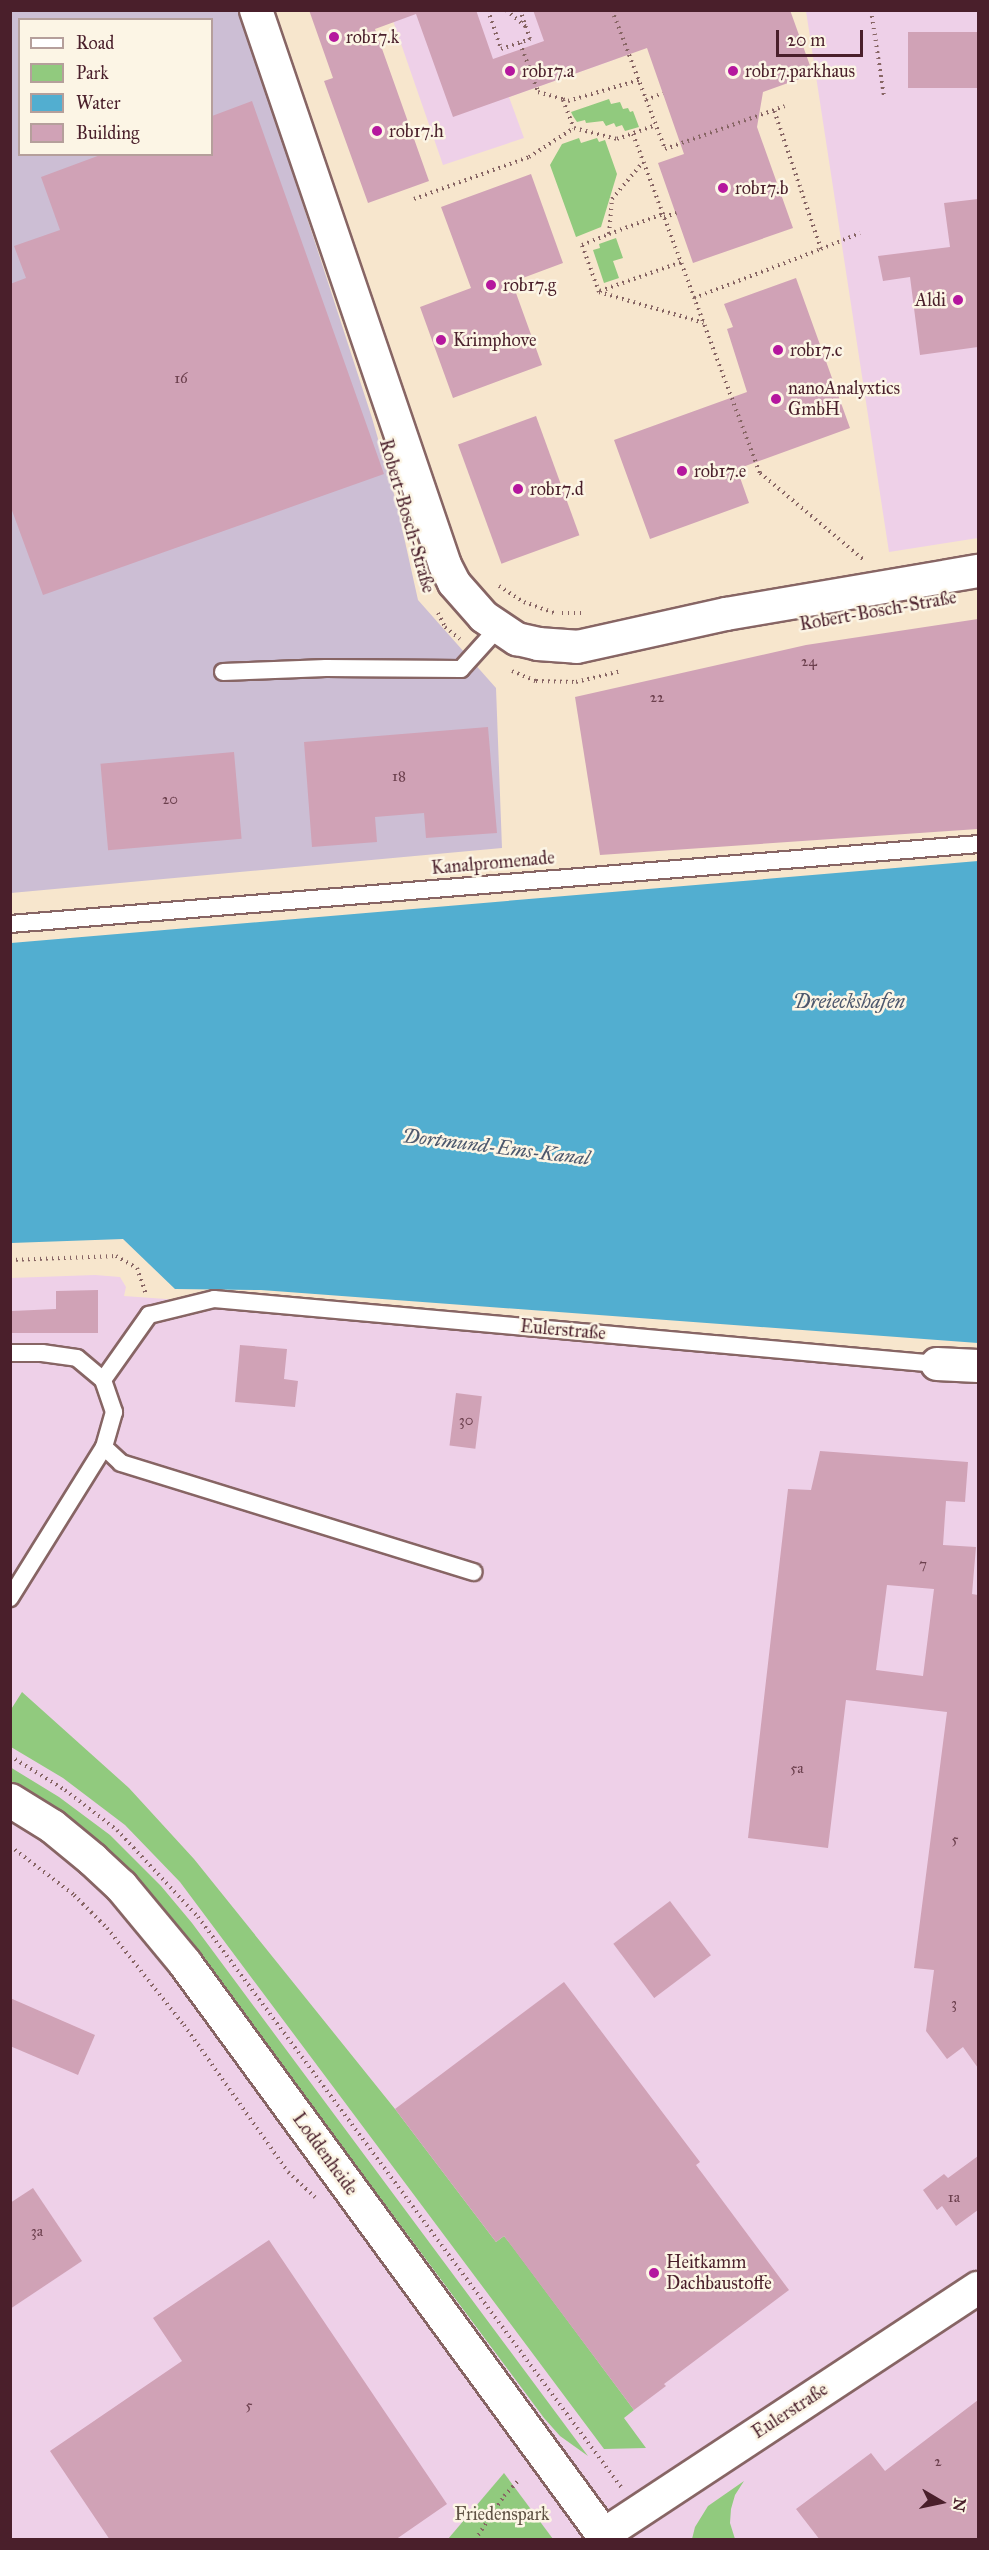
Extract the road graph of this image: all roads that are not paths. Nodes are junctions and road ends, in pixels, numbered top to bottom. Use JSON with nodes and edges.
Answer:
{"nodes":[{"id":1,"x":256,"y":10,"type":"edge"},
{"id":2,"x":978,"y":571,"type":"edge"},
{"id":3,"x":498,"y":628,"type":"junction"},
{"id":4,"x":223,"y":672,"type":"dead end"},
{"id":5,"x":978,"y":844,"type":"edge"},
{"id":6,"x":10,"y":924,"type":"edge"},
{"id":7,"x":10,"y":1353,"type":"edge"},
{"id":8,"x":937,"y":1364,"type":"joint"},
{"id":9,"x":978,"y":1366,"type":"edge"},
{"id":10,"x":103,"y":1380,"type":"junction"},
{"id":11,"x":104,"y":1448,"type":"junction"},
{"id":12,"x":474,"y":1572,"type":"dead end"},
{"id":13,"x":10,"y":1598,"type":"edge"},
{"id":14,"x":10,"y":1800,"type":"edge"},
{"id":15,"x":978,"y":2288,"type":"edge"},
{"id":16,"x":605,"y":2537,"type":"edge"}],
"edges":[{"from":1,"to":3,"type":"street","name":"Robert-Bosch-Straße"},
{"from":2,"to":3,"type":"street","name":"Robert-Bosch-Straße"},
{"from":3,"to":4,"type":"lane"},
{"from":5,"to":6,"type":"lane","name":"Kanalpromenade"},
{"from":7,"to":10,"type":"lane"},
{"from":8,"to":9,"type":"street","name":"Eulerstraße"},
{"from":8,"to":10,"type":"lane","name":"Eulerstraße"},
{"from":10,"to":11,"type":"lane"},
{"from":11,"to":12,"type":"lane"},
{"from":11,"to":13,"type":"lane"},
{"from":14,"to":16,"type":"street","name":"Loddenheide"},
{"from":15,"to":16,"type":"street","name":"Eulerstraße"}]}
